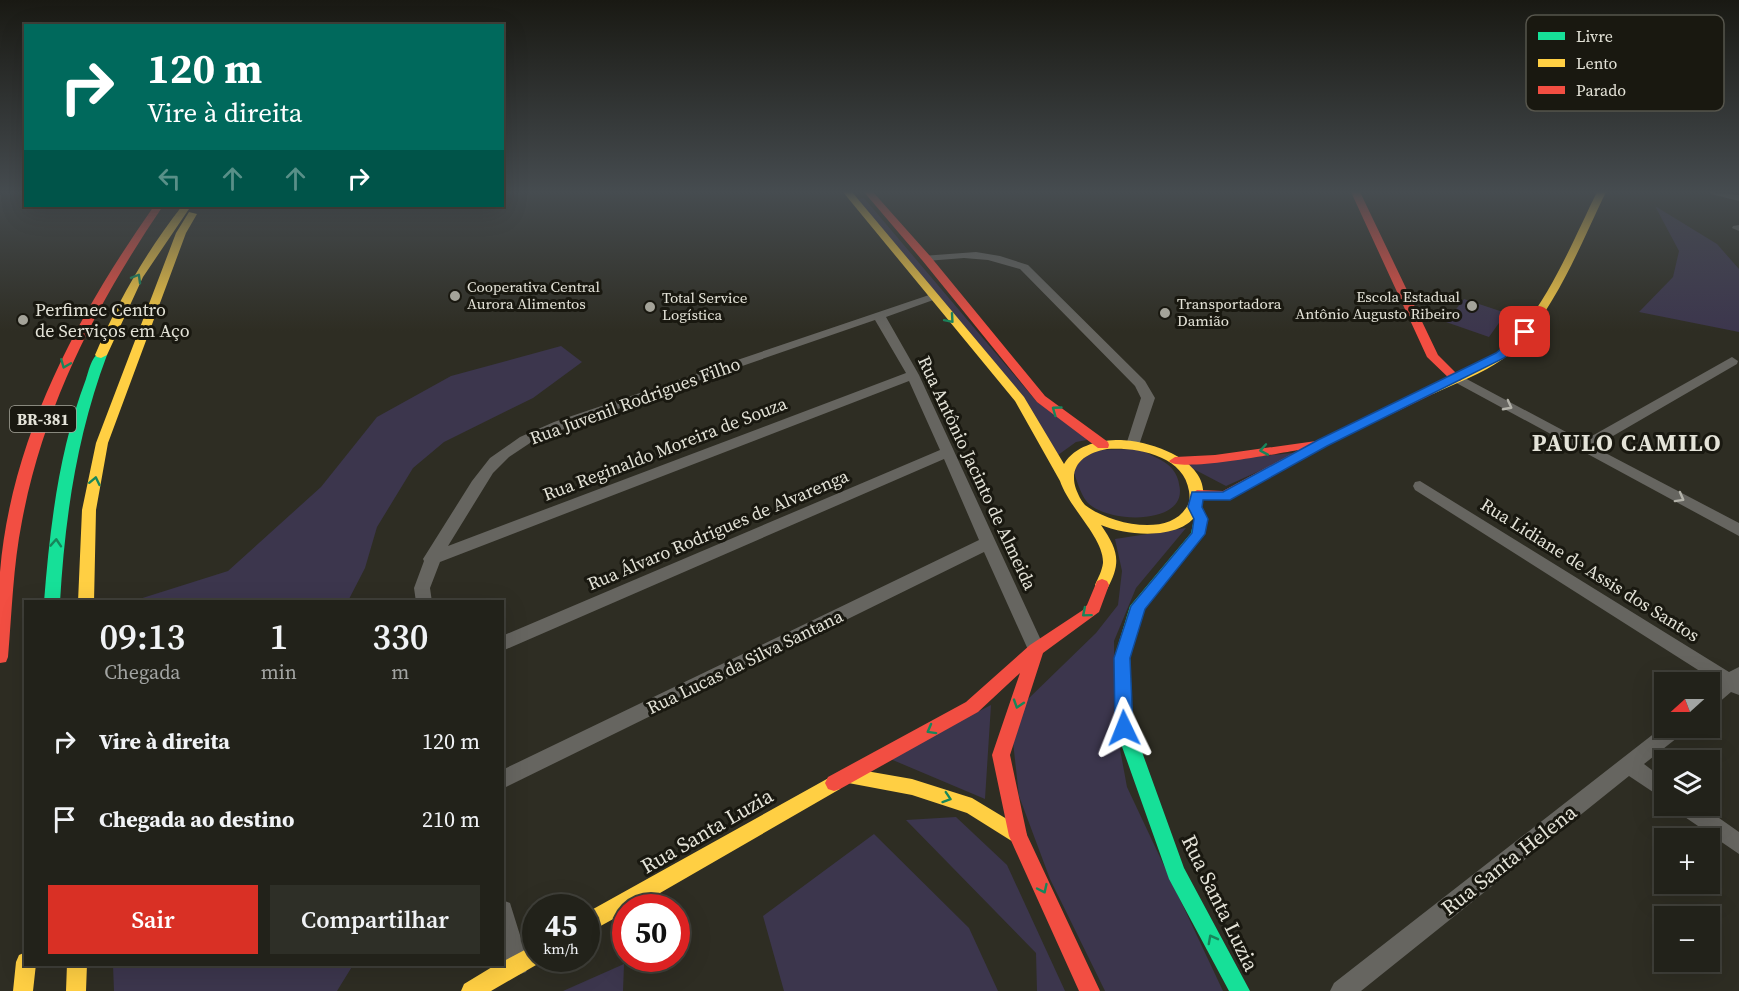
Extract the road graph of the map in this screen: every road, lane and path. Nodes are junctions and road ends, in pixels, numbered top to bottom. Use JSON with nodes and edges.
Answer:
{"nodes":[{"id":1,"x":133,"y":238,"type":"edge"},
{"id":2,"x":160,"y":238,"type":"edge"},
{"id":3,"x":179,"y":238,"type":"edge"},
{"id":4,"x":884,"y":238,"type":"edge"},
{"id":5,"x":909,"y":238,"type":"edge"},
{"id":6,"x":1377,"y":238,"type":"edge"},
{"id":7,"x":1578,"y":238,"type":"edge"},
{"id":8,"x":926,"y":258,"type":"junction"},
{"id":9,"x":932,"y":297,"type":"junction"},
{"id":10,"x":879,"y":316,"type":"junction"},
{"id":11,"x":1732,"y":360,"type":"dead end"},
{"id":12,"x":913,"y":375,"type":"junction"},
{"id":13,"x":1456,"y":378,"type":"junction"},
{"id":14,"x":1322,"y":443,"type":"junction"},
{"id":15,"x":1103,"y":445,"type":"junction"},
{"id":16,"x":1132,"y":445,"type":"junction"},
{"id":17,"x":1585,"y":446,"type":"junction"},
{"id":18,"x":948,"y":452,"type":"junction"},
{"id":19,"x":1175,"y":460,"type":"junction"},
{"id":20,"x":1067,"y":482,"type":"junction"},
{"id":21,"x":1420,"y":486,"type":"dead end"},
{"id":22,"x":1196,"y":501,"type":"junction"},
{"id":23,"x":1083,"y":509,"type":"junction"},
{"id":24,"x":15,"y":522,"type":"junction"},
{"id":25,"x":1739,"y":530,"type":"edge"},
{"id":26,"x":988,"y":543,"type":"junction"},
{"id":27,"x":0,"y":557,"type":"edge"},
{"id":28,"x":432,"y":559,"type":"junction"},
{"id":29,"x":52,"y":600,"type":"edge"},
{"id":30,"x":86,"y":600,"type":"edge"},
{"id":31,"x":424,"y":600,"type":"edge"},
{"id":32,"x":504,"y":643,"type":"edge"},
{"id":33,"x":1036,"y":649,"type":"junction"},
{"id":34,"x":0,"y":657,"type":"edge"},
{"id":35,"x":1736,"y":681,"type":"edge"},
{"id":36,"x":1720,"y":692,"type":"edge"},
{"id":37,"x":1663,"y":738,"type":"edge"},
{"id":38,"x":1629,"y":765,"type":"junction"},
{"id":39,"x":849,"y":776,"type":"junction"},
{"id":40,"x":504,"y":779,"type":"edge"},
{"id":41,"x":1654,"y":783,"type":"edge"},
{"id":42,"x":1700,"y":816,"type":"edge"},
{"id":43,"x":1018,"y":836,"type":"junction"},
{"id":44,"x":1739,"y":844,"type":"edge"},
{"id":45,"x":504,"y":915,"type":"edge"},
{"id":46,"x":600,"y":916,"type":"edge"},
{"id":47,"x":522,"y":949,"type":"edge"},
{"id":48,"x":522,"y":962,"type":"edge"},
{"id":49,"x":26,"y":966,"type":"edge"},
{"id":50,"x":77,"y":966,"type":"edge"},
{"id":51,"x":23,"y":991,"type":"edge"},
{"id":52,"x":76,"y":991,"type":"edge"},
{"id":53,"x":471,"y":991,"type":"edge"},
{"id":54,"x":1090,"y":991,"type":"edge"},
{"id":55,"x":1240,"y":991,"type":"edge"},
{"id":56,"x":1342,"y":991,"type":"edge"}],
"edges":[{"from":1,"to":24,"type":"main road","number":"BR-381","one_way":true},
{"from":29,"to":2,"type":"main road","number":"BR-381","one_way":true},
{"from":30,"to":3,"type":"main road","one_way":true},
{"from":4,"to":9,"type":"main road"},
{"from":5,"to":8,"type":"main road"},
{"from":6,"to":13,"type":"main road"},
{"from":7,"to":13,"type":"main road"},
{"from":15,"to":8,"type":"main road","one_way":true},
{"from":8,"to":16,"type":"street"},
{"from":9,"to":10,"type":"street","name":"Rua Juvenil Rodrigues Filho"},
{"from":9,"to":20,"type":"main road","one_way":true},
{"from":10,"to":12,"type":"street","name":"Rua Antônio Jacinto de Almeida"},
{"from":10,"to":28,"type":"street","name":"Rua Juvenil Rodrigues Filho"},
{"from":11,"to":17,"type":"street"},
{"from":12,"to":18,"type":"street","name":"Rua Antônio Jacinto de Almeida"},
{"from":12,"to":28,"type":"street","name":"Rua Reginaldo Moreira de Souza"},
{"from":13,"to":14,"type":"main road"},
{"from":13,"to":17,"type":"street","one_way":true},
{"from":14,"to":19,"type":"main road","one_way":true},
{"from":14,"to":22,"type":"main road"},
{"from":15,"to":16,"type":"main road"},
{"from":15,"to":20,"type":"main road"},
{"from":16,"to":19,"type":"main road"},
{"from":17,"to":25,"type":"street","one_way":true},
{"from":18,"to":26,"type":"street","name":"Rua Antônio Jacinto de Almeida"},
{"from":18,"to":32,"type":"street","name":"Rua Álvaro Rodrigues de Alvarenga"},
{"from":19,"to":22,"type":"main road"},
{"from":20,"to":23,"type":"main road"},
{"from":21,"to":35,"type":"street","name":"Rua Lidiane de Assis dos Santos"},
{"from":22,"to":23,"type":"main road"},
{"from":55,"to":22,"type":"main road","name":"Rua Santa Luzia","one_way":true},
{"from":23,"to":33,"type":"main road","name":"Rua Santa Luzia","one_way":true},
{"from":24,"to":27,"type":"main road"},
{"from":24,"to":34,"type":"main road","number":"BR-381"},
{"from":26,"to":33,"type":"street","name":"Rua Antônio Jacinto de Almeida"},
{"from":26,"to":40,"type":"street","name":"Rua Lucas da Silva Santana"},
{"from":28,"to":31,"type":"street","name":"Rua Juvenil Rodrigues Filho"},
{"from":33,"to":39,"type":"main road","name":"Rua Santa Luzia","one_way":true},
{"from":33,"to":43,"type":"main road","one_way":true},
{"from":35,"to":36,"type":"street"},
{"from":37,"to":38,"type":"street","name":"Rua Santa Helena"},
{"from":38,"to":41,"type":"street"},
{"from":38,"to":56,"type":"street","name":"Rua Santa Helena"},
{"from":39,"to":43,"type":"main road","one_way":true},
{"from":39,"to":46,"type":"main road","name":"Rua Santa Luzia"},
{"from":42,"to":44,"type":"street"},
{"from":43,"to":54,"type":"main road","one_way":true},
{"from":45,"to":47,"type":"street"},
{"from":48,"to":53,"type":"main road"},
{"from":49,"to":51,"type":"main road"},
{"from":50,"to":52,"type":"main road"}]}
